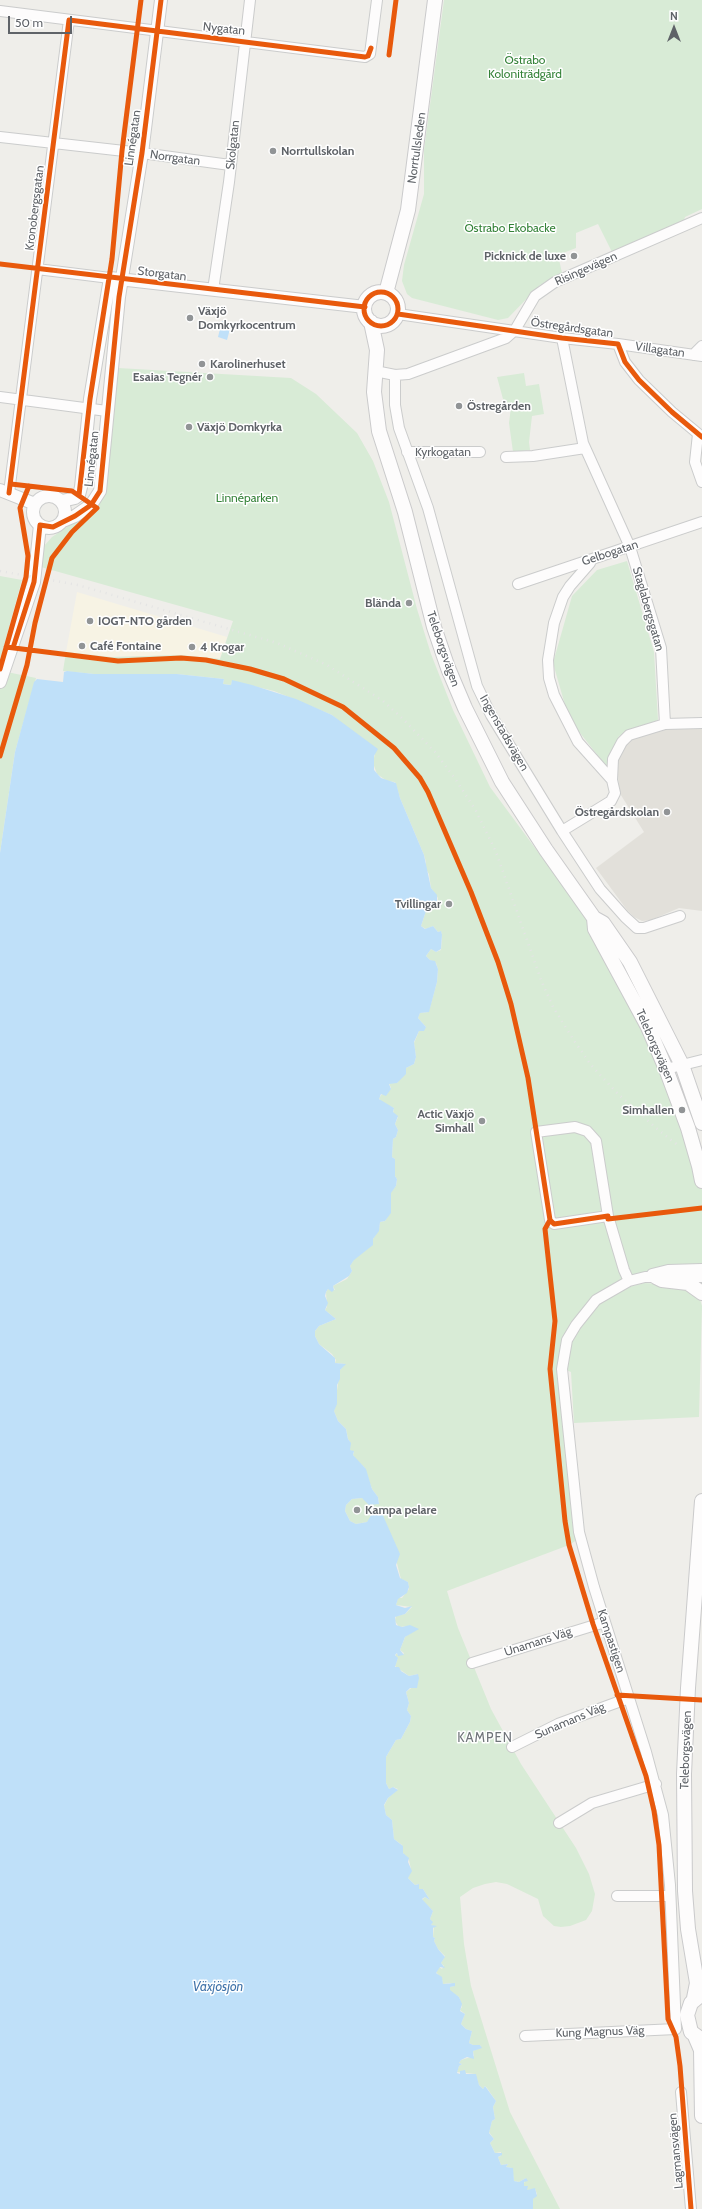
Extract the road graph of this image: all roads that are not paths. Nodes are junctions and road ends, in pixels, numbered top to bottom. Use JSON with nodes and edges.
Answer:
{"nodes":[{"id":1,"x":161,"y":0,"type":"edge"},
{"id":2,"x":250,"y":0,"type":"edge"},
{"id":3,"x":377,"y":0,"type":"edge"},
{"id":4,"x":436,"y":0,"type":"edge"},
{"id":5,"x":0,"y":12,"type":"edge"},
{"id":6,"x":68,"y":20,"type":"junction"},
{"id":7,"x":157,"y":32,"type":"junction"},
{"id":8,"x":244,"y":42,"type":"junction"},
{"id":9,"x":0,"y":137,"type":"edge"},
{"id":10,"x":53,"y":144,"type":"junction"},
{"id":11,"x":142,"y":153,"type":"junction"},
{"id":12,"x":230,"y":165,"type":"junction"},
{"id":13,"x":702,"y":218,"type":"edge"},
{"id":14,"x":37,"y":269,"type":"junction"},
{"id":15,"x":116,"y":278,"type":"junction"},
{"id":16,"x":213,"y":290,"type":"junction"},
{"id":17,"x":386,"y":293,"type":"junction"},
{"id":18,"x":365,"y":307,"type":"junction"},
{"id":19,"x":393,"y":319,"type":"junction"},
{"id":20,"x":370,"y":322,"type":"junction"},
{"id":21,"x":515,"y":330,"type":"junction"},
{"id":22,"x":562,"y":338,"type":"junction"},
{"id":23,"x":618,"y":344,"type":"junction"},
{"id":24,"x":702,"y":346,"type":"edge"},
{"id":25,"x":377,"y":350,"type":"junction"},
{"id":26,"x":697,"y":356,"type":"edge"},
{"id":27,"x":375,"y":371,"type":"junction"},
{"id":28,"x":395,"y":375,"type":"junction"},
{"id":29,"x":0,"y":397,"type":"edge"},
{"id":30,"x":21,"y":400,"type":"junction"},
{"id":31,"x":90,"y":408,"type":"junction"},
{"id":32,"x":107,"y":411,"type":"junction"},
{"id":33,"x":700,"y":435,"type":"edge"},
{"id":34,"x":585,"y":448,"type":"junction"},
{"id":35,"x":406,"y":452,"type":"junction"},
{"id":36,"x":480,"y":452,"type":"dead end"},
{"id":37,"x":506,"y":457,"type":"dead end"},
{"id":38,"x":702,"y":482,"type":"edge"},
{"id":39,"x":5,"y":492,"type":"edge"},
{"id":40,"x":62,"y":500,"type":"junction"},
{"id":41,"x":38,"y":501,"type":"junction"},
{"id":42,"x":63,"y":521,"type":"junction"},
{"id":43,"x":702,"y":522,"type":"edge"},
{"id":44,"x":40,"y":525,"type":"junction"},
{"id":45,"x":630,"y":547,"type":"junction"},
{"id":46,"x":589,"y":560,"type":"junction"},
{"id":47,"x":518,"y":584,"type":"dead end"},
{"id":48,"x":0,"y":682,"type":"edge"},
{"id":49,"x":702,"y":723,"type":"edge"},
{"id":50,"x":665,"y":724,"type":"junction"},
{"id":51,"x":612,"y":780,"type":"junction"},
{"id":52,"x":562,"y":831,"type":"junction"},
{"id":53,"x":680,"y":916,"type":"dead end"},
{"id":54,"x":594,"y":918,"type":"junction"},
{"id":55,"x":702,"y":1060,"type":"edge"},
{"id":56,"x":682,"y":1065,"type":"junction"},
{"id":57,"x":666,"y":1069,"type":"junction"},
{"id":58,"x":702,"y":1123,"type":"edge"},
{"id":59,"x":702,"y":1181,"type":"edge"},
{"id":60,"x":608,"y":1216,"type":"junction"},
{"id":61,"x":702,"y":1269,"type":"edge"},
{"id":62,"x":650,"y":1277,"type":"junction"},
{"id":63,"x":702,"y":1277,"type":"edge"},
{"id":64,"x":630,"y":1281,"type":"junction"},
{"id":65,"x":702,"y":1293,"type":"edge"},
{"id":66,"x":702,"y":1501,"type":"edge"},
{"id":67,"x":605,"y":1622,"type":"junction"},
{"id":68,"x":472,"y":1663,"type":"dead end"},
{"id":69,"x":629,"y":1698,"type":"junction"},
{"id":70,"x":512,"y":1747,"type":"dead end"},
{"id":71,"x":656,"y":1784,"type":"junction"},
{"id":72,"x":559,"y":1823,"type":"dead end"},
{"id":73,"x":617,"y":1896,"type":"dead end"},
{"id":74,"x":670,"y":1896,"type":"junction"},
{"id":75,"x":698,"y":1996,"type":"edge"},
{"id":76,"x":676,"y":2029,"type":"joint"},
{"id":77,"x":525,"y":2036,"type":"dead end"},
{"id":78,"x":699,"y":2038,"type":"edge"},
{"id":79,"x":681,"y":2092,"type":"dead end"},
{"id":80,"x":702,"y":2116,"type":"edge"},
{"id":81,"x":691,"y":2209,"type":"edge"}],
"edges":[{"from":1,"to":7,"type":"street","name":"Linnégatan"},
{"from":2,"to":8,"type":"street","name":"Skolgatan"},
{"from":3,"to":8,"type":"street","name":"Nygatan"},
{"from":4,"to":17,"type":"main road","name":"Norrtullsleden"},
{"from":5,"to":6,"type":"street","name":"Nygatan"},
{"from":6,"to":7,"type":"street","name":"Nygatan"},
{"from":6,"to":10,"type":"street","name":"Kronobergsgatan"},
{"from":7,"to":8,"type":"street","name":"Nygatan"},
{"from":7,"to":11,"type":"street","name":"Linnégatan"},
{"from":8,"to":12,"type":"street","name":"Skolgatan"},
{"from":9,"to":10,"type":"street","name":"Norrgatan"},
{"from":10,"to":11,"type":"street","name":"Norrgatan"},
{"from":10,"to":14,"type":"street","name":"Kronobergsgatan"},
{"from":11,"to":12,"type":"street","name":"Norrgatan"},
{"from":11,"to":15,"type":"street","name":"Linnégatan"},
{"from":12,"to":16,"type":"street","name":"Skolgatan"},
{"from":13,"to":21,"type":"street","name":"Risingevägen"},
{"from":14,"to":15,"type":"street","name":"Storgatan"},
{"from":14,"to":30,"type":"street","name":"Kronobergsgatan"},
{"from":15,"to":16,"type":"street","name":"Storgatan"},
{"from":15,"to":31,"type":"street","name":"Linnégatan"},
{"from":15,"to":32,"type":"street","name":"Linnégatan"},
{"from":16,"to":18,"type":"street"},
{"from":17,"to":18,"type":"main road"},
{"from":17,"to":19,"type":"main road"},
{"from":18,"to":20,"type":"main road"},
{"from":19,"to":20,"type":"main road"},
{"from":19,"to":21,"type":"street","name":"Östregårdsgatan"},
{"from":19,"to":25,"type":"main road","name":"Teleborgsvägen"},
{"from":20,"to":25,"type":"main road","name":"Teleborgsvägen"},
{"from":21,"to":22,"type":"street","name":"Östregårdsgatan"},
{"from":21,"to":28,"type":"street","name":"Risingevägen"},
{"from":22,"to":23,"type":"street","name":"Östregårdsgatan"},
{"from":22,"to":34,"type":"street","name":"Staglabergsgatan"},
{"from":23,"to":26,"type":"street","name":"Villagatan"},
{"from":23,"to":33,"type":"street","name":"Östregårdsgatan"},
{"from":24,"to":26,"type":"street"},
{"from":25,"to":27,"type":"main road","name":"Teleborgsvägen"},
{"from":27,"to":28,"type":"street","name":"Risingevägen"},
{"from":27,"to":54,"type":"main road","name":"Teleborgsvägen"},
{"from":28,"to":35,"type":"street","name":"Ingenstadsvägen"},
{"from":29,"to":30,"type":"street"},
{"from":30,"to":31,"type":"street"},
{"from":30,"to":39,"type":"street","name":"Kronobergsgatan"},
{"from":31,"to":32,"type":"street"},
{"from":31,"to":40,"type":"street","name":"Linnégatan"},
{"from":32,"to":42,"type":"street","name":"Linnégatan"},
{"from":33,"to":38,"type":"street"},
{"from":34,"to":37,"type":"street"},
{"from":34,"to":45,"type":"street","name":"Staglabergsgatan"},
{"from":35,"to":36,"type":"street","name":"Kyrkogatan"},
{"from":35,"to":52,"type":"street","name":"Ingenstadsvägen"},
{"from":39,"to":41,"type":"street"},
{"from":40,"to":41,"type":"street"},
{"from":40,"to":42,"type":"street"},
{"from":41,"to":44,"type":"street"},
{"from":42,"to":44,"type":"street"},
{"from":43,"to":45,"type":"street","name":"Gelbogatan"},
{"from":44,"to":48,"type":"street"},
{"from":45,"to":46,"type":"street","name":"Gelbogatan"},
{"from":45,"to":50,"type":"street","name":"Staglabergsgatan"},
{"from":46,"to":47,"type":"street","name":"Gelbogatan"},
{"from":46,"to":51,"type":"street"},
{"from":49,"to":50,"type":"street"},
{"from":50,"to":51,"type":"street"},
{"from":51,"to":52,"type":"street"},
{"from":52,"to":53,"type":"street","name":"Ingenstadsvägen"},
{"from":54,"to":56,"type":"main road","name":"Teleborgsvägen"},
{"from":54,"to":57,"type":"main road","name":"Teleborgsvägen"},
{"from":55,"to":56,"type":"street"},
{"from":56,"to":57,"type":"street"},
{"from":56,"to":58,"type":"main road","name":"Teleborgsvägen"},
{"from":57,"to":59,"type":"main road","name":"Teleborgsvägen"},
{"from":60,"to":60,"type":"street"},
{"from":60,"to":64,"type":"street"},
{"from":61,"to":62,"type":"street","name":"Kampastigen"},
{"from":62,"to":63,"type":"street","name":"Kampastigen"},
{"from":62,"to":64,"type":"street","name":"Kampastigen"},
{"from":62,"to":65,"type":"main road"},
{"from":64,"to":67,"type":"street","name":"Kampastigen"},
{"from":66,"to":75,"type":"main road","name":"Teleborgsvägen"},
{"from":67,"to":68,"type":"street","name":"Unamans Väg"},
{"from":67,"to":69,"type":"street","name":"Kampastigen"},
{"from":69,"to":70,"type":"street","name":"Sunamans Väg"},
{"from":69,"to":71,"type":"street","name":"Kampastigen"},
{"from":71,"to":72,"type":"street"},
{"from":71,"to":74,"type":"street","name":"Kampastigen"},
{"from":73,"to":74,"type":"street"},
{"from":74,"to":76,"type":"street","name":"Kampastigen"},
{"from":75,"to":78,"type":"main road","name":"Teleborgsvägen"},
{"from":76,"to":77,"type":"street","name":"Kung Magnus Väg"},
{"from":78,"to":80,"type":"main road"},
{"from":79,"to":81,"type":"street","name":"Lagmansvägen"}]}
